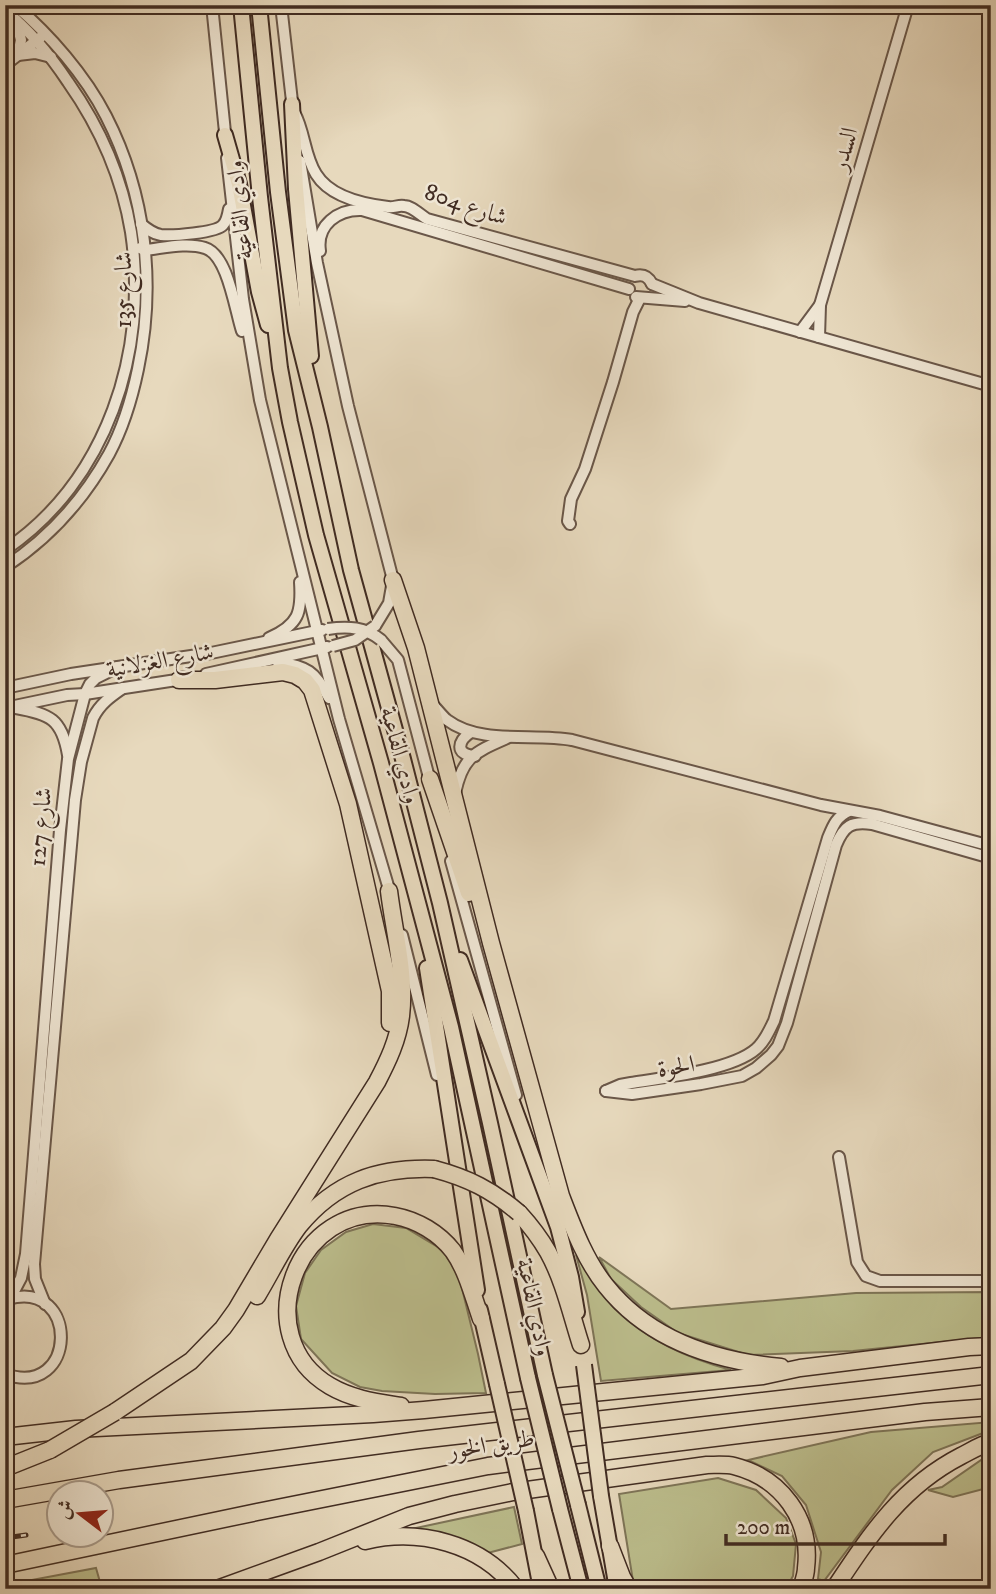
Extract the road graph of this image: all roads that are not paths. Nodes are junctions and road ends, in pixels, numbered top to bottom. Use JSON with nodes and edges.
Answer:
{"nodes":[{"id":1,"x":15,"y":5,"type":"edge"},
{"id":2,"x":212,"y":5,"type":"edge"},
{"id":3,"x":241,"y":5,"type":"edge"},
{"id":4,"x":259,"y":5,"type":"edge"},
{"id":5,"x":281,"y":5,"type":"edge"},
{"id":6,"x":908,"y":5,"type":"edge"},
{"id":7,"x":5,"y":11,"type":"edge"},
{"id":8,"x":16,"y":20,"type":"junction"},
{"id":9,"x":41,"y":37,"type":"junction"},
{"id":10,"x":18,"y":55,"type":"junction"},
{"id":11,"x":51,"y":57,"type":"junction"},
{"id":12,"x":5,"y":65,"type":"edge"},
{"id":13,"x":292,"y":107,"type":"junction"},
{"id":14,"x":225,"y":135,"type":"junction"},
{"id":15,"x":231,"y":196,"type":"junction"},
{"id":16,"x":141,"y":224,"type":"junction"},
{"id":17,"x":132,"y":244,"type":"junction"},
{"id":18,"x":164,"y":248,"type":"junction"},
{"id":19,"x":145,"y":250,"type":"junction"},
{"id":20,"x":147,"y":272,"type":"junction"},
{"id":21,"x":635,"y":276,"type":"junction"},
{"id":22,"x":322,"y":284,"type":"junction"},
{"id":23,"x":652,"y":284,"type":"junction"},
{"id":24,"x":636,"y":294,"type":"junction"},
{"id":25,"x":699,"y":303,"type":"junction"},
{"id":26,"x":820,"y":305,"type":"junction"},
{"id":27,"x":800,"y":332,"type":"junction"},
{"id":28,"x":819,"y":337,"type":"junction"},
{"id":29,"x":251,"y":356,"type":"junction"},
{"id":30,"x":280,"y":368,"type":"junction"},
{"id":31,"x":991,"y":386,"type":"edge"},
{"id":32,"x":320,"y":427,"type":"junction"},
{"id":33,"x":570,"y":524,"type":"dead end"},
{"id":34,"x":11,"y":542,"type":"edge"},
{"id":35,"x":5,"y":550,"type":"edge"},
{"id":36,"x":299,"y":555,"type":"junction"},
{"id":37,"x":5,"y":567,"type":"edge"},
{"id":38,"x":393,"y":580,"type":"junction"},
{"id":39,"x":372,"y":629,"type":"junction"},
{"id":40,"x":323,"y":630,"type":"junction"},
{"id":41,"x":248,"y":647,"type":"junction"},
{"id":42,"x":327,"y":647,"type":"junction"},
{"id":43,"x":271,"y":660,"type":"junction"},
{"id":44,"x":118,"y":667,"type":"junction"},
{"id":45,"x":179,"y":680,"type":"junction"},
{"id":46,"x":5,"y":688,"type":"edge"},
{"id":47,"x":123,"y":688,"type":"junction"},
{"id":48,"x":85,"y":694,"type":"junction"},
{"id":49,"x":430,"y":702,"type":"junction"},
{"id":50,"x":8,"y":707,"type":"edge"},
{"id":51,"x":339,"y":719,"type":"junction"},
{"id":52,"x":471,"y":732,"type":"junction"},
{"id":53,"x":513,"y":736,"type":"junction"},
{"id":54,"x":475,"y":756,"type":"junction"},
{"id":55,"x":68,"y":759,"type":"junction"},
{"id":56,"x":81,"y":762,"type":"junction"},
{"id":57,"x":430,"y":779,"type":"junction"},
{"id":58,"x":455,"y":795,"type":"junction"},
{"id":59,"x":849,"y":811,"type":"junction"},
{"id":60,"x":856,"y":824,"type":"junction"},
{"id":61,"x":991,"y":846,"type":"edge"},
{"id":62,"x":991,"y":858,"type":"edge"},
{"id":63,"x":389,"y":891,"type":"junction"},
{"id":64,"x":440,"y":903,"type":"junction"},
{"id":65,"x":419,"y":910,"type":"junction"},
{"id":66,"x":491,"y":943,"type":"junction"},
{"id":67,"x":351,"y":1121,"type":"junction"},
{"id":68,"x":520,"y":1122,"type":"junction"},
{"id":69,"x":454,"y":1153,"type":"junction"},
{"id":70,"x":839,"y":1157,"type":"dead end"},
{"id":71,"x":991,"y":1281,"type":"edge"},
{"id":72,"x":7,"y":1300,"type":"edge"},
{"id":73,"x":45,"y":1304,"type":"junction"},
{"id":74,"x":481,"y":1320,"type":"junction"},
{"id":75,"x":581,"y":1345,"type":"junction"},
{"id":76,"x":991,"y":1346,"type":"edge"},
{"id":77,"x":800,"y":1368,"type":"junction"},
{"id":78,"x":5,"y":1374,"type":"edge"},
{"id":79,"x":991,"y":1375,"type":"edge"},
{"id":80,"x":138,"y":1398,"type":"junction"},
{"id":81,"x":991,"y":1407,"type":"edge"},
{"id":82,"x":424,"y":1410,"type":"junction"},
{"id":83,"x":5,"y":1437,"type":"edge"},
{"id":84,"x":991,"y":1442,"type":"edge"},
{"id":85,"x":5,"y":1468,"type":"edge"},
{"id":86,"x":5,"y":1500,"type":"edge"},
{"id":87,"x":610,"y":1546,"type":"junction"},
{"id":88,"x":319,"y":1552,"type":"junction"},
{"id":89,"x":536,"y":1556,"type":"junction"},
{"id":90,"x":5,"y":1566,"type":"edge"},
{"id":91,"x":217,"y":1589,"type":"edge"},
{"id":92,"x":516,"y":1589,"type":"edge"},
{"id":93,"x":541,"y":1589,"type":"edge"},
{"id":94,"x":551,"y":1589,"type":"edge"},
{"id":95,"x":581,"y":1589,"type":"edge"},
{"id":96,"x":599,"y":1589,"type":"edge"},
{"id":97,"x":617,"y":1589,"type":"edge"},
{"id":98,"x":629,"y":1589,"type":"edge"},
{"id":99,"x":801,"y":1589,"type":"edge"},
{"id":100,"x":834,"y":1589,"type":"edge"}],
"edges":[{"from":1,"to":9,"type":"street","name":"شارع 135"},
{"from":2,"to":14,"type":"street","name":"وادي القاعية"},
{"from":3,"to":30,"type":"main road","name":"وادي القاعية"},
{"from":4,"to":32,"type":"main road","name":"وادي القاعية"},
{"from":5,"to":13,"type":"street"},
{"from":6,"to":26,"type":"street","name":"السدر"},
{"from":7,"to":8,"type":"street","name":"شارع 135"},
{"from":8,"to":9,"type":"street","name":"شارع 135"},
{"from":8,"to":10,"type":"street"},
{"from":9,"to":10,"type":"street"},
{"from":9,"to":11,"type":"street","name":"شارع 135"},
{"from":9,"to":16,"type":"street","name":"شارع 135"},
{"from":10,"to":11,"type":"street"},
{"from":10,"to":12,"type":"street"},
{"from":11,"to":17,"type":"street","name":"شارع 135"},
{"from":13,"to":21,"type":"street","name":"شارع 804"},
{"from":13,"to":22,"type":"street"},
{"from":13,"to":32,"type":"main road"},
{"from":14,"to":15,"type":"street","name":"وادي القاعية"},
{"from":14,"to":30,"type":"main road"},
{"from":15,"to":16,"type":"street","name":"وادي القاعية"},
{"from":15,"to":29,"type":"street","name":"وادي القاعية"},
{"from":16,"to":19,"type":"street","name":"شارع 135"},
{"from":17,"to":19,"type":"street"},
{"from":17,"to":34,"type":"street","name":"شارع 135"},
{"from":18,"to":19,"type":"street","name":"وادي القاعية"},
{"from":18,"to":20,"type":"street"},
{"from":18,"to":29,"type":"street","name":"وادي القاعية"},
{"from":19,"to":20,"type":"street","name":"شارع 135"},
{"from":20,"to":37,"type":"street","name":"شارع 135"},
{"from":21,"to":23,"type":"street"},
{"from":21,"to":24,"type":"street"},
{"from":22,"to":24,"type":"street","name":"شارع 804"},
{"from":22,"to":38,"type":"street"},
{"from":23,"to":24,"type":"street"},
{"from":23,"to":25,"type":"street","name":"شارع 804"},
{"from":24,"to":25,"type":"street","name":"شارع 804"},
{"from":24,"to":33,"type":"street"},
{"from":25,"to":27,"type":"street","name":"شارع 804"},
{"from":26,"to":27,"type":"street"},
{"from":26,"to":28,"type":"street"},
{"from":27,"to":28,"type":"street","name":"شارع 804"},
{"from":28,"to":31,"type":"street","name":"شارع 804"},
{"from":29,"to":36,"type":"street","name":"وادي القاعية"},
{"from":30,"to":65,"type":"main road","name":"وادي القاعية"},
{"from":32,"to":64,"type":"main road","name":"وادي القاعية"},
{"from":34,"to":35,"type":"street","name":"شارع 135"},
{"from":36,"to":40,"type":"street","name":"وادي القاعية"},
{"from":36,"to":41,"type":"street"},
{"from":38,"to":39,"type":"street"},
{"from":38,"to":49,"type":"highway"},
{"from":39,"to":40,"type":"street","bridge":true},
{"from":39,"to":42,"type":"street","bridge":true},
{"from":39,"to":57,"type":"street","name":"وادي القاعية","bridge":true},
{"from":40,"to":41,"type":"street","name":"شارع الغزلانية"},
{"from":40,"to":42,"type":"street","name":"وادي القاعية"},
{"from":41,"to":44,"type":"street","name":"شارع الغزلانية"},
{"from":42,"to":43,"type":"street","name":"شارع الغزلانية"},
{"from":42,"to":51,"type":"street","name":"وادي القاعية"},
{"from":43,"to":45,"type":"street","name":"شارع الغزلانية"},
{"from":43,"to":51,"type":"street"},
{"from":44,"to":46,"type":"street","name":"شارع الغزلانية"},
{"from":44,"to":48,"type":"street"},
{"from":45,"to":47,"type":"street","name":"شارع الغزلانية"},
{"from":45,"to":67,"type":"highway"},
{"from":47,"to":48,"type":"street","name":"شارع الغزلانية"},
{"from":47,"to":56,"type":"street","name":"شارع 127"},
{"from":48,"to":50,"type":"street","name":"شارع الغزلانية"},
{"from":48,"to":55,"type":"street","name":"شارع 127"},
{"from":49,"to":52,"type":"street"},
{"from":49,"to":58,"type":"highway"},
{"from":50,"to":55,"type":"street"},
{"from":51,"to":63,"type":"street","name":"وادي القاعية"},
{"from":52,"to":53,"type":"street"},
{"from":52,"to":54,"type":"street"},
{"from":53,"to":54,"type":"street"},
{"from":53,"to":59,"type":"street"},
{"from":54,"to":58,"type":"street"},
{"from":55,"to":56,"type":"street"},
{"from":55,"to":72,"type":"street","name":"شارع 127"},
{"from":56,"to":73,"type":"street","name":"شارع 127"},
{"from":57,"to":66,"type":"highway"},
{"from":57,"to":68,"type":"street","name":"وادي القاعية"},
{"from":58,"to":66,"type":"highway"},
{"from":59,"to":60,"type":"street"},
{"from":59,"to":60,"type":"street","name":"الحوة"},
{"from":59,"to":61,"type":"street"},
{"from":60,"to":62,"type":"street"},
{"from":63,"to":67,"type":"highway"},
{"from":63,"to":69,"type":"street","name":"وادي القاعية"},
{"from":64,"to":68,"type":"main road"},
{"from":64,"to":96,"type":"main road","name":"وادي القاعية","bridge":true},
{"from":65,"to":69,"type":"main road"},
{"from":65,"to":95,"type":"main road","name":"وادي القاعية","bridge":true},
{"from":66,"to":77,"type":"highway"},
{"from":67,"to":80,"type":"highway"},
{"from":68,"to":75,"type":"main road"},
{"from":69,"to":74,"type":"main road"},
{"from":70,"to":71,"type":"street"},
{"from":72,"to":73,"type":"street"},
{"from":73,"to":78,"type":"street","name":"شارع 127"},
{"from":74,"to":82,"type":"highway"},
{"from":74,"to":89,"type":"main road","bridge":true},
{"from":75,"to":80,"type":"highway","bridge":true},
{"from":75,"to":87,"type":"main road","bridge":true},
{"from":76,"to":77,"type":"highway"},
{"from":77,"to":82,"type":"highway"},
{"from":79,"to":86,"type":"highway","name":"طريق الخور"},
{"from":80,"to":85,"type":"highway","bridge":true},
{"from":81,"to":90,"type":"highway","name":"طريق الخور"},
{"from":82,"to":83,"type":"highway"},
{"from":84,"to":100,"type":"highway"},
{"from":87,"to":97,"type":"main road"},
{"from":87,"to":98,"type":"highway"},
{"from":88,"to":91,"type":"highway"},
{"from":88,"to":92,"type":"highway"},
{"from":88,"to":99,"type":"highway"},
{"from":89,"to":93,"type":"main road"},
{"from":89,"to":94,"type":"highway"}]}
